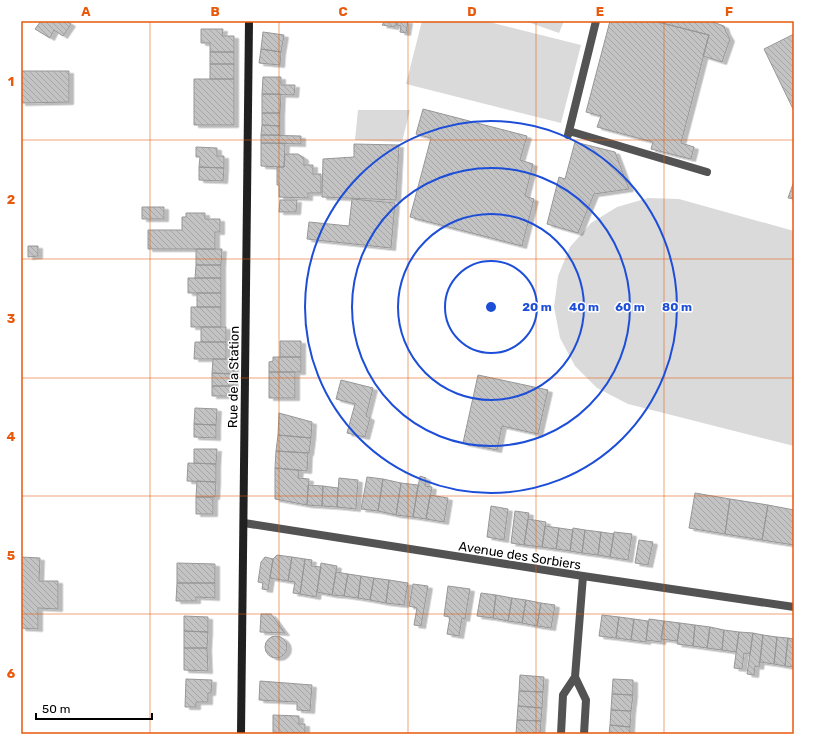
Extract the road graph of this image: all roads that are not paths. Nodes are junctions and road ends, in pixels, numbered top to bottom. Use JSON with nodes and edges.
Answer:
{"nodes":[{"id":1,"x":249,"y":21,"type":"edge"},
{"id":2,"x":596,"y":21,"type":"edge"},
{"id":3,"x":707,"y":172,"type":"dead end"},
{"id":4,"x":244,"y":523,"type":"junction"},
{"id":5,"x":583,"y":576,"type":"junction"},
{"id":6,"x":794,"y":607,"type":"edge"},
{"id":7,"x":575,"y":677,"type":"junction"},
{"id":8,"x":241,"y":734,"type":"edge"},
{"id":9,"x":561,"y":734,"type":"edge"},
{"id":10,"x":584,"y":734,"type":"edge"}],
"edges":[{"from":1,"to":4,"type":"street","name":"Rue de la Station"},
{"from":2,"to":3,"type":"street"},
{"from":4,"to":5,"type":"street","name":"Avenue des Sorbiers"},
{"from":4,"to":8,"type":"street","name":"Rue de la Station"},
{"from":5,"to":6,"type":"street","name":"Avenue des Sorbiers"},
{"from":5,"to":7,"type":"street"},
{"from":7,"to":9,"type":"street"},
{"from":7,"to":10,"type":"street"}]}
